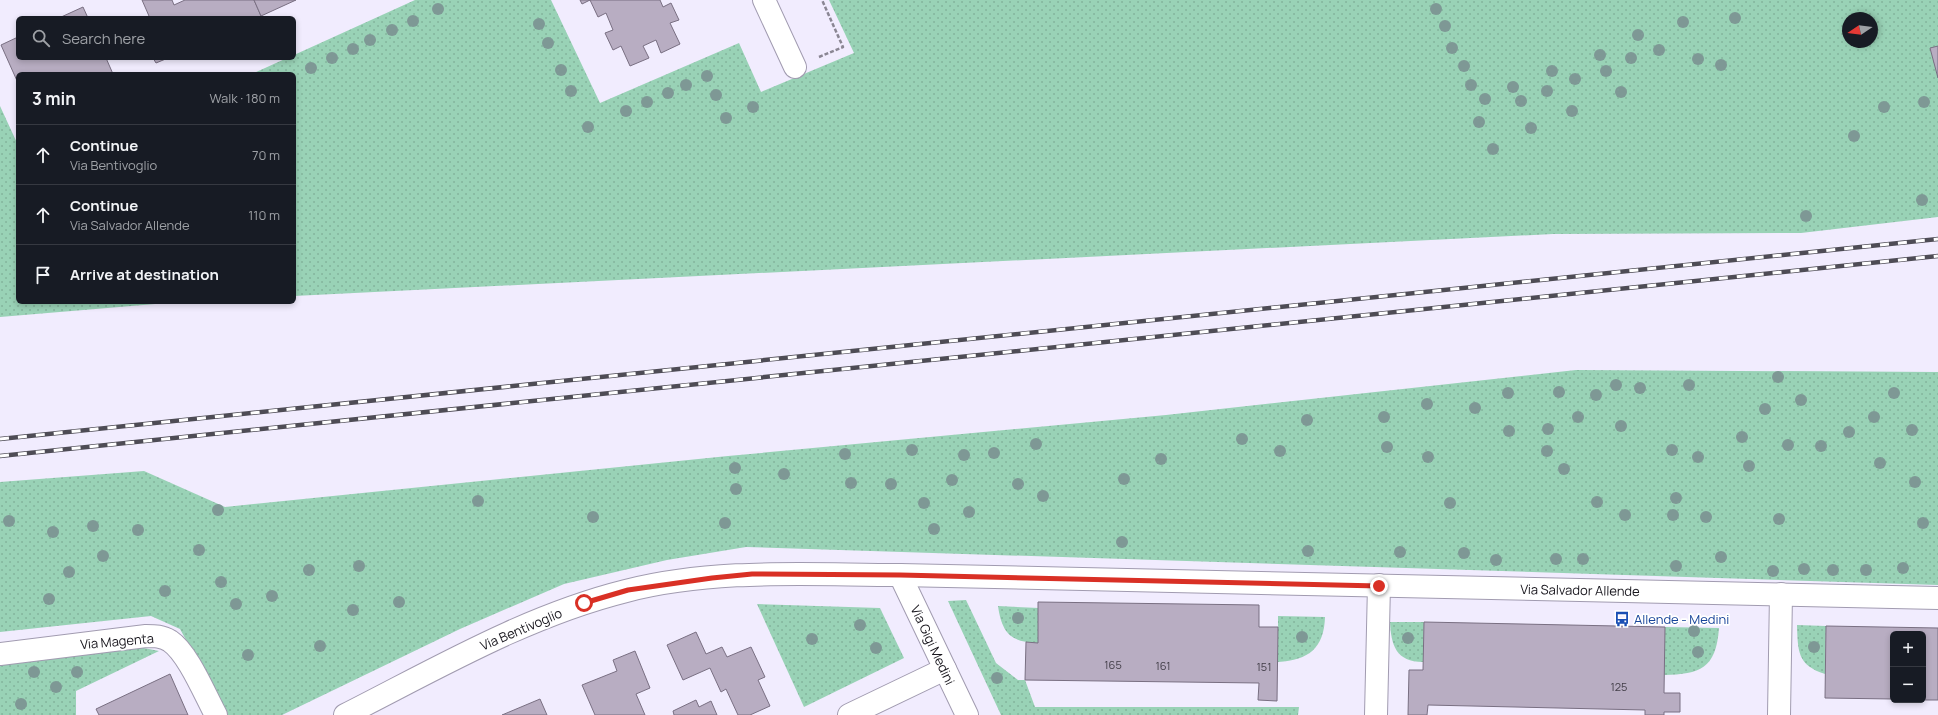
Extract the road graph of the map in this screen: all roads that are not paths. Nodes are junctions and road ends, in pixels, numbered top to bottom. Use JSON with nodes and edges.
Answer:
{"nodes":[{"id":1,"x":764,"y":0,"type":"edge"},
{"id":2,"x":795,"y":68,"type":"road end"},
{"id":3,"x":900,"y":575,"type":"junction"},
{"id":4,"x":1379,"y":586,"type":"junction"},
{"id":5,"x":1781,"y":594,"type":"junction"},
{"id":6,"x":1938,"y":598,"type":"edge"},
{"id":7,"x":0,"y":654,"type":"edge"},
{"id":8,"x":945,"y":669,"type":"junction"},
{"id":9,"x":216,"y":715,"type":"edge"},
{"id":10,"x":345,"y":715,"type":"edge"},
{"id":11,"x":848,"y":715,"type":"edge"},
{"id":12,"x":967,"y":715,"type":"edge"},
{"id":13,"x":1376,"y":715,"type":"edge"},
{"id":14,"x":1779,"y":715,"type":"edge"}],
"edges":[{"from":1,"to":2,"type":"street"},
{"from":3,"to":4,"type":"street","name":"Via Salvador Allende"},
{"from":3,"to":8,"type":"street","name":"Via Gigi Medini"},
{"from":3,"to":10,"type":"street","name":"Via Bentivoglio"},
{"from":4,"to":5,"type":"street","name":"Via Salvador Allende"},
{"from":4,"to":13,"type":"street"},
{"from":5,"to":6,"type":"street","name":"Via Salvador Allende"},
{"from":5,"to":14,"type":"street"},
{"from":7,"to":9,"type":"street","name":"Via Magenta"},
{"from":8,"to":11,"type":"street"},
{"from":8,"to":12,"type":"street","name":"Via Gigi Medini"}]}
